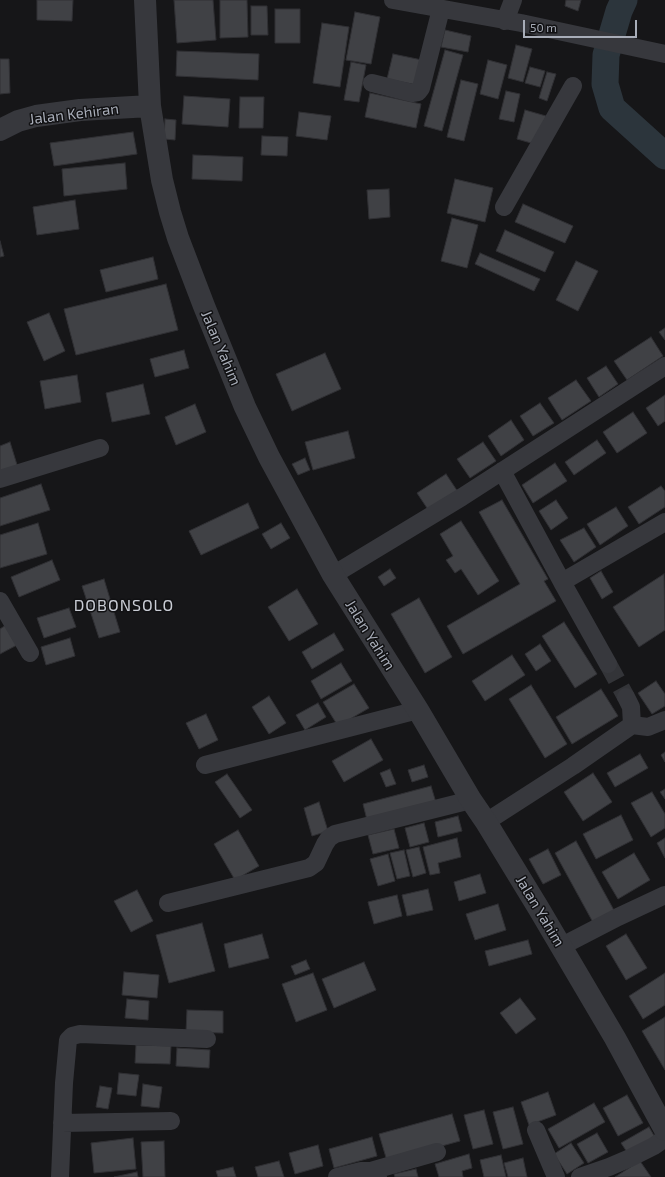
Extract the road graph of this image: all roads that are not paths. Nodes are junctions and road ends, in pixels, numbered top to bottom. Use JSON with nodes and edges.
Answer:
{"nodes":[{"id":1,"x":145,"y":0,"type":"edge"},
{"id":2,"x":393,"y":0,"type":"edge"},
{"id":3,"x":514,"y":0,"type":"edge"},
{"id":4,"x":441,"y":9,"type":"junction"},
{"id":5,"x":505,"y":21,"type":"junction"},
{"id":6,"x":665,"y":54,"type":"edge"},
{"id":7,"x":372,"y":83,"type":"dead end"},
{"id":8,"x":573,"y":86,"type":"dead end"},
{"id":9,"x":150,"y":106,"type":"junction"},
{"id":10,"x":0,"y":130,"type":"edge"},
{"id":11,"x":504,"y":207,"type":"dead end"},
{"id":12,"x":665,"y":366,"type":"edge"},
{"id":13,"x":100,"y":448,"type":"dead end"},
{"id":14,"x":502,"y":471,"type":"junction"},
{"id":15,"x":0,"y":479,"type":"edge"},
{"id":16,"x":665,"y":522,"type":"edge"},
{"id":17,"x":333,"y":575,"type":"junction"},
{"id":18,"x":562,"y":582,"type":"junction"},
{"id":19,"x":0,"y":601,"type":"edge"},
{"id":20,"x":30,"y":653,"type":"dead end"},
{"id":21,"x":608,"y":664,"type":"tunnel mouth"},
{"id":22,"x":626,"y":697,"type":"tunnel mouth"},
{"id":23,"x":418,"y":710,"type":"junction"},
{"id":24,"x":665,"y":720,"type":"edge"},
{"id":25,"x":632,"y":725,"type":"junction"},
{"id":26,"x":205,"y":765,"type":"dead end"},
{"id":27,"x":471,"y":800,"type":"junction"},
{"id":28,"x":486,"y":822,"type":"junction"},
{"id":29,"x":665,"y":895,"type":"edge"},
{"id":30,"x":168,"y":903,"type":"dead end"},
{"id":31,"x":562,"y":946,"type":"junction"},
{"id":32,"x":207,"y":1039,"type":"dead end"},
{"id":33,"x":171,"y":1121,"type":"dead end"},
{"id":34,"x":62,"y":1123,"type":"junction"},
{"id":35,"x":536,"y":1130,"type":"dead end"},
{"id":36,"x":665,"y":1130,"type":"edge"},
{"id":37,"x":665,"y":1138,"type":"edge"},
{"id":38,"x":437,"y":1152,"type":"dead end"},
{"id":39,"x":375,"y":1174,"type":"edge"},
{"id":40,"x":60,"y":1177,"type":"edge"},
{"id":41,"x":337,"y":1177,"type":"edge"},
{"id":42,"x":556,"y":1177,"type":"edge"},
{"id":43,"x":580,"y":1177,"type":"edge"}],
"edges":[{"from":1,"to":9,"type":"street","name":"Jalan Yahim"},
{"from":2,"to":4,"type":"street"},
{"from":3,"to":5,"type":"street"},
{"from":4,"to":5,"type":"street"},
{"from":4,"to":7,"type":"street"},
{"from":5,"to":6,"type":"street"},
{"from":8,"to":11,"type":"street"},
{"from":9,"to":10,"type":"street","name":"Jalan Kehiran"},
{"from":9,"to":17,"type":"street","name":"Jalan Yahim"},
{"from":12,"to":14,"type":"street"},
{"from":13,"to":15,"type":"street"},
{"from":14,"to":17,"type":"street"},
{"from":14,"to":18,"type":"street"},
{"from":16,"to":18,"type":"street"},
{"from":17,"to":23,"type":"street","name":"Jalan Yahim"},
{"from":18,"to":21,"type":"street"},
{"from":19,"to":20,"type":"street"},
{"from":22,"to":25,"type":"street"},
{"from":23,"to":26,"type":"street"},
{"from":23,"to":27,"type":"street","name":"Jalan Yahim"},
{"from":24,"to":25,"type":"street"},
{"from":25,"to":28,"type":"street"},
{"from":27,"to":28,"type":"street","name":"Jalan Yahim"},
{"from":27,"to":30,"type":"street"},
{"from":28,"to":31,"type":"street","name":"Jalan Yahim"},
{"from":29,"to":31,"type":"street"},
{"from":31,"to":36,"type":"street","name":"Jalan Yahim"},
{"from":32,"to":34,"type":"street"},
{"from":33,"to":34,"type":"street"},
{"from":34,"to":40,"type":"street"},
{"from":35,"to":42,"type":"street"},
{"from":37,"to":43,"type":"street"},
{"from":38,"to":39,"type":"street"},
{"from":39,"to":41,"type":"street"}]}
